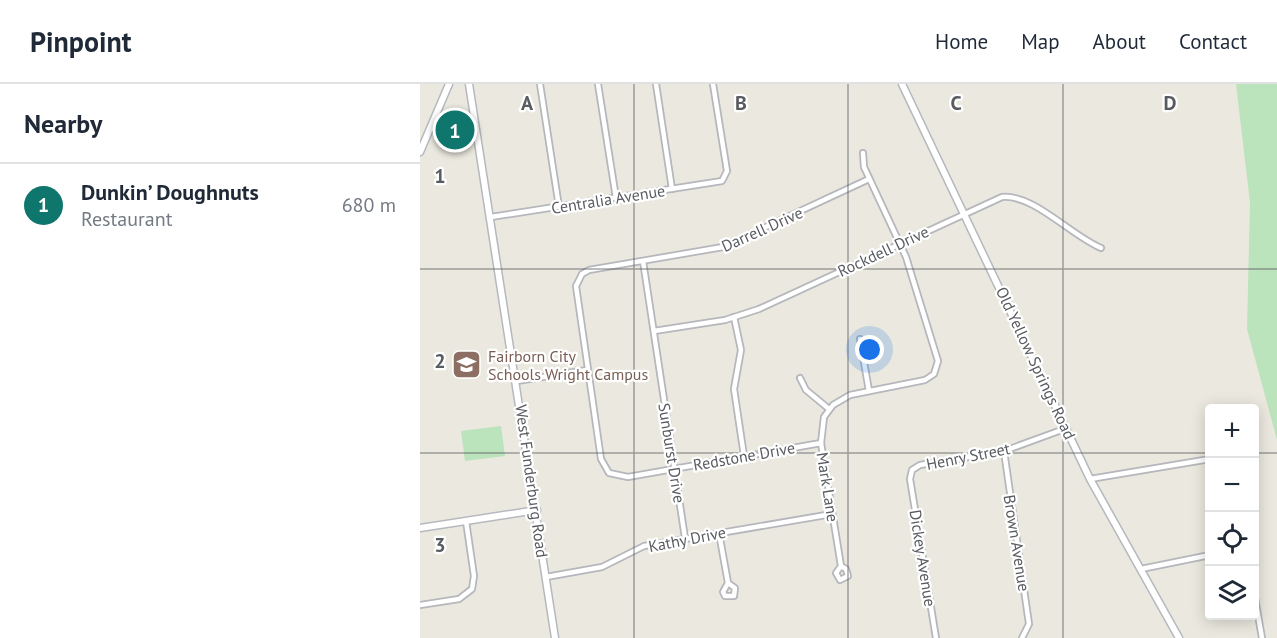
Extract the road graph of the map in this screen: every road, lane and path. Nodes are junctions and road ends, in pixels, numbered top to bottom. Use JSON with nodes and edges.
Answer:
{"nodes":[{"id":1,"x":447,"y":84,"type":"edge"},
{"id":2,"x":469,"y":84,"type":"edge"},
{"id":3,"x":540,"y":84,"type":"edge"},
{"id":4,"x":598,"y":84,"type":"edge"},
{"id":5,"x":656,"y":84,"type":"edge"},
{"id":6,"x":714,"y":84,"type":"edge"},
{"id":7,"x":903,"y":84,"type":"edge"},
{"id":8,"x":420,"y":152,"type":"edge"},
{"id":9,"x":863,"y":153,"type":"dead end"},
{"id":10,"x":869,"y":179,"type":"junction"},
{"id":11,"x":672,"y":189,"type":"junction"},
{"id":12,"x":616,"y":198,"type":"junction"},
{"id":13,"x":559,"y":207,"type":"junction"},
{"id":14,"x":965,"y":212,"type":"junction"},
{"id":15,"x":491,"y":217,"type":"junction"},
{"id":16,"x":900,"y":243,"type":"junction"},
{"id":17,"x":1101,"y":248,"type":"dead end"},
{"id":18,"x":643,"y":261,"type":"junction"},
{"id":19,"x":734,"y":317,"type":"junction"},
{"id":20,"x":654,"y":331,"type":"junction"},
{"id":21,"x":860,"y":339,"type":"dead end"},
{"id":22,"x":587,"y":370,"type":"junction"},
{"id":23,"x":800,"y":378,"type":"dead end"},
{"id":24,"x":517,"y":381,"type":"junction"},
{"id":25,"x":869,"y":391,"type":"junction"},
{"id":26,"x":829,"y":409,"type":"junction"},
{"id":27,"x":1067,"y":428,"type":"junction"},
{"id":28,"x":821,"y":443,"type":"junction"},
{"id":29,"x":1004,"y":451,"type":"junction"},
{"id":30,"x":744,"y":456,"type":"junction"},
{"id":31,"x":1205,"y":460,"type":"edge"},
{"id":32,"x":675,"y":468,"type":"junction"},
{"id":33,"x":910,"y":479,"type":"joint"},
{"id":34,"x":1090,"y":479,"type":"junction"},
{"id":35,"x":537,"y":510,"type":"junction"},
{"id":36,"x":832,"y":514,"type":"junction"},
{"id":37,"x":466,"y":521,"type":"junction"},
{"id":38,"x":420,"y":528,"type":"edge"},
{"id":39,"x":719,"y":533,"type":"junction"},
{"id":40,"x":685,"y":538,"type":"junction"},
{"id":41,"x":1205,"y":556,"type":"edge"},
{"id":42,"x":841,"y":566,"type":"dead end"},
{"id":43,"x":1141,"y":569,"type":"junction"},
{"id":44,"x":546,"y":577,"type":"junction"},
{"id":45,"x":728,"y":583,"type":"dead end"},
{"id":46,"x":420,"y":605,"type":"edge"},
{"id":47,"x":1259,"y":620,"type":"edge"},
{"id":48,"x":1024,"y":636,"type":"edge"},
{"id":49,"x":555,"y":638,"type":"edge"},
{"id":50,"x":936,"y":638,"type":"edge"},
{"id":51,"x":1179,"y":638,"type":"edge"},
{"id":52,"x":1262,"y":638,"type":"edge"}],
"edges":[{"from":1,"to":8,"type":"street"},
{"from":2,"to":15,"type":"street","name":"West Funderburg Road"},
{"from":3,"to":13,"type":"street"},
{"from":4,"to":12,"type":"street"},
{"from":5,"to":11,"type":"street"},
{"from":6,"to":11,"type":"street","name":"Centralia Avenue"},
{"from":7,"to":14,"type":"street","name":"Old Yellow Springs Road"},
{"from":9,"to":10,"type":"street"},
{"from":10,"to":16,"type":"street"},
{"from":10,"to":18,"type":"street","name":"Darrell Drive"},
{"from":11,"to":12,"type":"street","name":"Centralia Avenue"},
{"from":12,"to":13,"type":"street","name":"Centralia Avenue"},
{"from":13,"to":15,"type":"street","name":"Centralia Avenue"},
{"from":14,"to":16,"type":"street","name":"Rockdell Drive"},
{"from":14,"to":17,"type":"street","name":"Rockdell Drive"},
{"from":14,"to":27,"type":"street","name":"Old Yellow Springs Road"},
{"from":15,"to":24,"type":"street","name":"West Funderburg Road"},
{"from":16,"to":19,"type":"street","name":"Rockdell Drive"},
{"from":16,"to":25,"type":"street"},
{"from":18,"to":20,"type":"street","name":"Sunburst Drive"},
{"from":18,"to":22,"type":"street","name":"Darrell Drive"},
{"from":19,"to":20,"type":"street","name":"Rockdell Drive"},
{"from":19,"to":30,"type":"street"},
{"from":20,"to":32,"type":"street","name":"Sunburst Drive"},
{"from":21,"to":25,"type":"street"},
{"from":22,"to":24,"type":"street"},
{"from":22,"to":32,"type":"street","name":"Redstone Drive"},
{"from":23,"to":26,"type":"street"},
{"from":24,"to":35,"type":"street","name":"West Funderburg Road"},
{"from":25,"to":26,"type":"street"},
{"from":26,"to":28,"type":"street","name":"Mark Lane"},
{"from":27,"to":29,"type":"street","name":"Henry Street"},
{"from":27,"to":34,"type":"street","name":"Old Yellow Springs Road"},
{"from":28,"to":30,"type":"street","name":"Redstone Drive"},
{"from":28,"to":36,"type":"street","name":"Mark Lane"},
{"from":29,"to":33,"type":"street","name":"Henry Street"},
{"from":29,"to":48,"type":"street","name":"Brown Avenue"},
{"from":30,"to":32,"type":"street","name":"Redstone Drive"},
{"from":31,"to":34,"type":"street"},
{"from":32,"to":40,"type":"street","name":"Sunburst Drive"},
{"from":33,"to":50,"type":"street","name":"Dickey Avenue"},
{"from":34,"to":43,"type":"street","name":"Old Yellow Springs Road"},
{"from":35,"to":37,"type":"street"},
{"from":35,"to":44,"type":"street","name":"West Funderburg Road"},
{"from":36,"to":39,"type":"street","name":"Kathy Drive"},
{"from":36,"to":42,"type":"street","name":"Mark Lane"},
{"from":37,"to":38,"type":"street"},
{"from":37,"to":46,"type":"street"},
{"from":39,"to":40,"type":"street","name":"Kathy Drive"},
{"from":39,"to":45,"type":"street"},
{"from":40,"to":44,"type":"street","name":"Kathy Drive"},
{"from":41,"to":43,"type":"street"},
{"from":43,"to":51,"type":"street","name":"Old Yellow Springs Road"},
{"from":44,"to":49,"type":"street","name":"West Funderburg Road"},
{"from":47,"to":52,"type":"street"}]}
